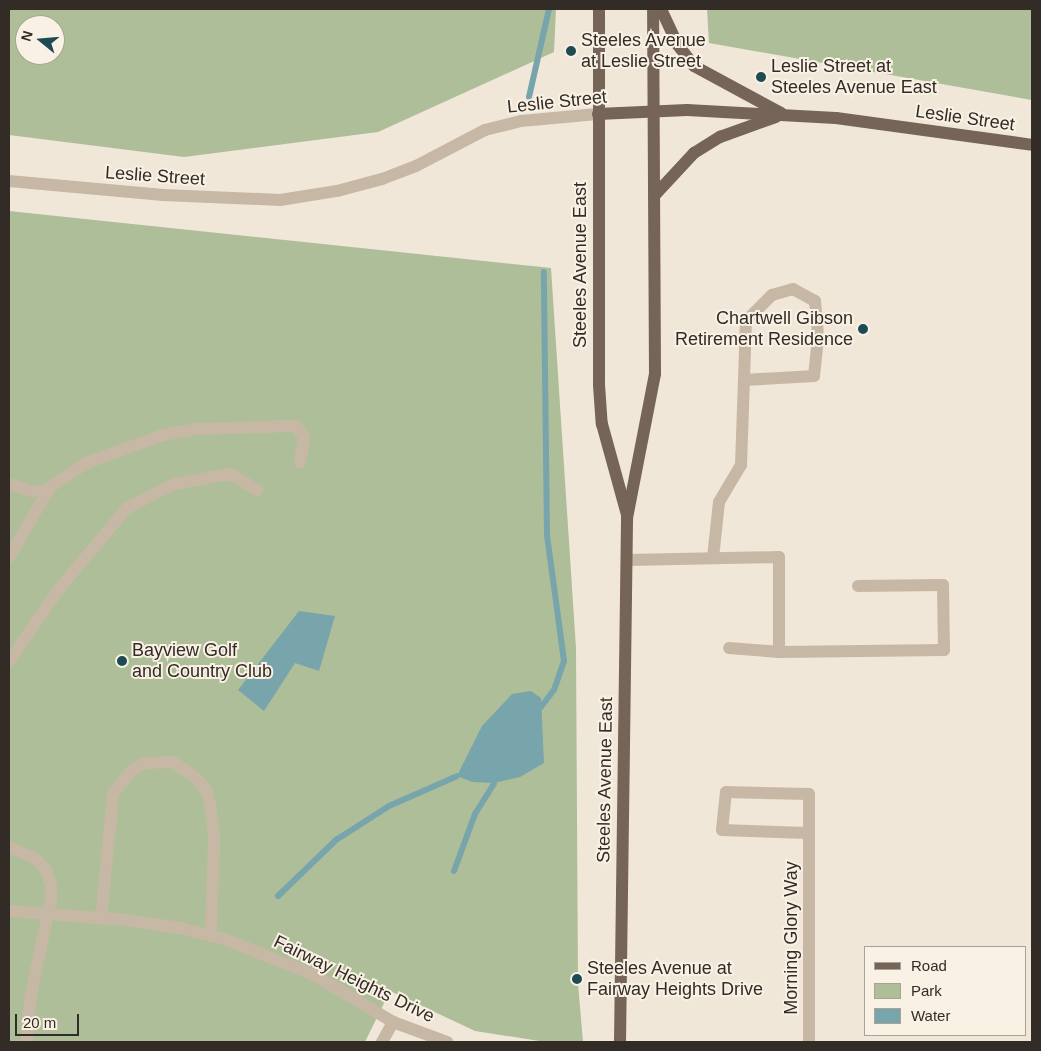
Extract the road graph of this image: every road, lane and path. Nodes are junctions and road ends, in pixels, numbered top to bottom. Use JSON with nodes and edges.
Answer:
{"nodes":[{"id":1,"x":599,"y":9,"type":"edge"},
{"id":2,"x":653,"y":9,"type":"edge"},
{"id":3,"x":660,"y":9,"type":"edge"},
{"id":4,"x":652,"y":113,"type":"junction"},
{"id":5,"x":598,"y":114,"type":"junction"},
{"id":6,"x":783,"y":114,"type":"junction"},
{"id":7,"x":1032,"y":145,"type":"edge"},
{"id":8,"x":9,"y":181,"type":"edge"},
{"id":9,"x":654,"y":196,"type":"junction"},
{"id":10,"x":744,"y":380,"type":"junction"},
{"id":11,"x":300,"y":463,"type":"dead end"},
{"id":12,"x":9,"y":484,"type":"edge"},
{"id":13,"x":48,"y":490,"type":"junction"},
{"id":14,"x":257,"y":490,"type":"dead end"},
{"id":15,"x":628,"y":518,"type":"junction"},
{"id":16,"x":9,"y":557,"type":"edge"},
{"id":17,"x":713,"y":558,"type":"junction"},
{"id":18,"x":627,"y":560,"type":"junction"},
{"id":19,"x":858,"y":586,"type":"dead end"},
{"id":20,"x":729,"y":648,"type":"dead end"},
{"id":21,"x":779,"y":652,"type":"junction"},
{"id":22,"x":9,"y":661,"type":"edge"},
{"id":23,"x":808,"y":833,"type":"junction"},
{"id":24,"x":9,"y":847,"type":"edge"},
{"id":25,"x":9,"y":911,"type":"edge"},
{"id":26,"x":47,"y":915,"type":"junction"},
{"id":27,"x":101,"y":919,"type":"junction"},
{"id":28,"x":211,"y":936,"type":"junction"},
{"id":29,"x":393,"y":1022,"type":"junction"},
{"id":30,"x":27,"y":1042,"type":"edge"},
{"id":31,"x":382,"y":1042,"type":"edge"},
{"id":32,"x":447,"y":1042,"type":"edge"},
{"id":33,"x":620,"y":1042,"type":"edge"},
{"id":34,"x":809,"y":1042,"type":"edge"}],
"edges":[{"from":1,"to":5,"type":"main road","name":"Steeles Avenue East"},
{"from":2,"to":4,"type":"main road","name":"Steeles Avenue East"},
{"from":3,"to":6,"type":"main road"},
{"from":4,"to":5,"type":"main road","name":"Leslie Street"},
{"from":4,"to":6,"type":"main road","name":"Leslie Street"},
{"from":4,"to":9,"type":"main road","name":"Steeles Avenue East"},
{"from":5,"to":8,"type":"street","name":"Leslie Street"},
{"from":5,"to":15,"type":"main road","name":"Steeles Avenue East"},
{"from":6,"to":7,"type":"main road","name":"Leslie Street"},
{"from":6,"to":9,"type":"main road"},
{"from":9,"to":15,"type":"main road","name":"Steeles Avenue East"},
{"from":10,"to":10,"type":"street"},
{"from":10,"to":17,"type":"street"},
{"from":11,"to":13,"type":"street"},
{"from":12,"to":13,"type":"street"},
{"from":13,"to":16,"type":"street"},
{"from":14,"to":22,"type":"street"},
{"from":15,"to":18,"type":"main road","name":"Steeles Avenue East"},
{"from":17,"to":18,"type":"street"},
{"from":17,"to":21,"type":"street"},
{"from":18,"to":33,"type":"main road","name":"Steeles Avenue East"},
{"from":19,"to":21,"type":"street"},
{"from":20,"to":21,"type":"street"},
{"from":23,"to":23,"type":"street","name":"Morning Glory Way"},
{"from":23,"to":34,"type":"street","name":"Morning Glory Way"},
{"from":24,"to":26,"type":"street"},
{"from":25,"to":26,"type":"street","name":"Fairway Heights Drive"},
{"from":26,"to":27,"type":"street","name":"Fairway Heights Drive"},
{"from":26,"to":30,"type":"street"},
{"from":27,"to":28,"type":"street","name":"Fairway Heights Drive"},
{"from":27,"to":28,"type":"street"},
{"from":28,"to":29,"type":"street","name":"Fairway Heights Drive"},
{"from":29,"to":31,"type":"street"},
{"from":29,"to":32,"type":"street","name":"Fairway Heights Drive"}]}
